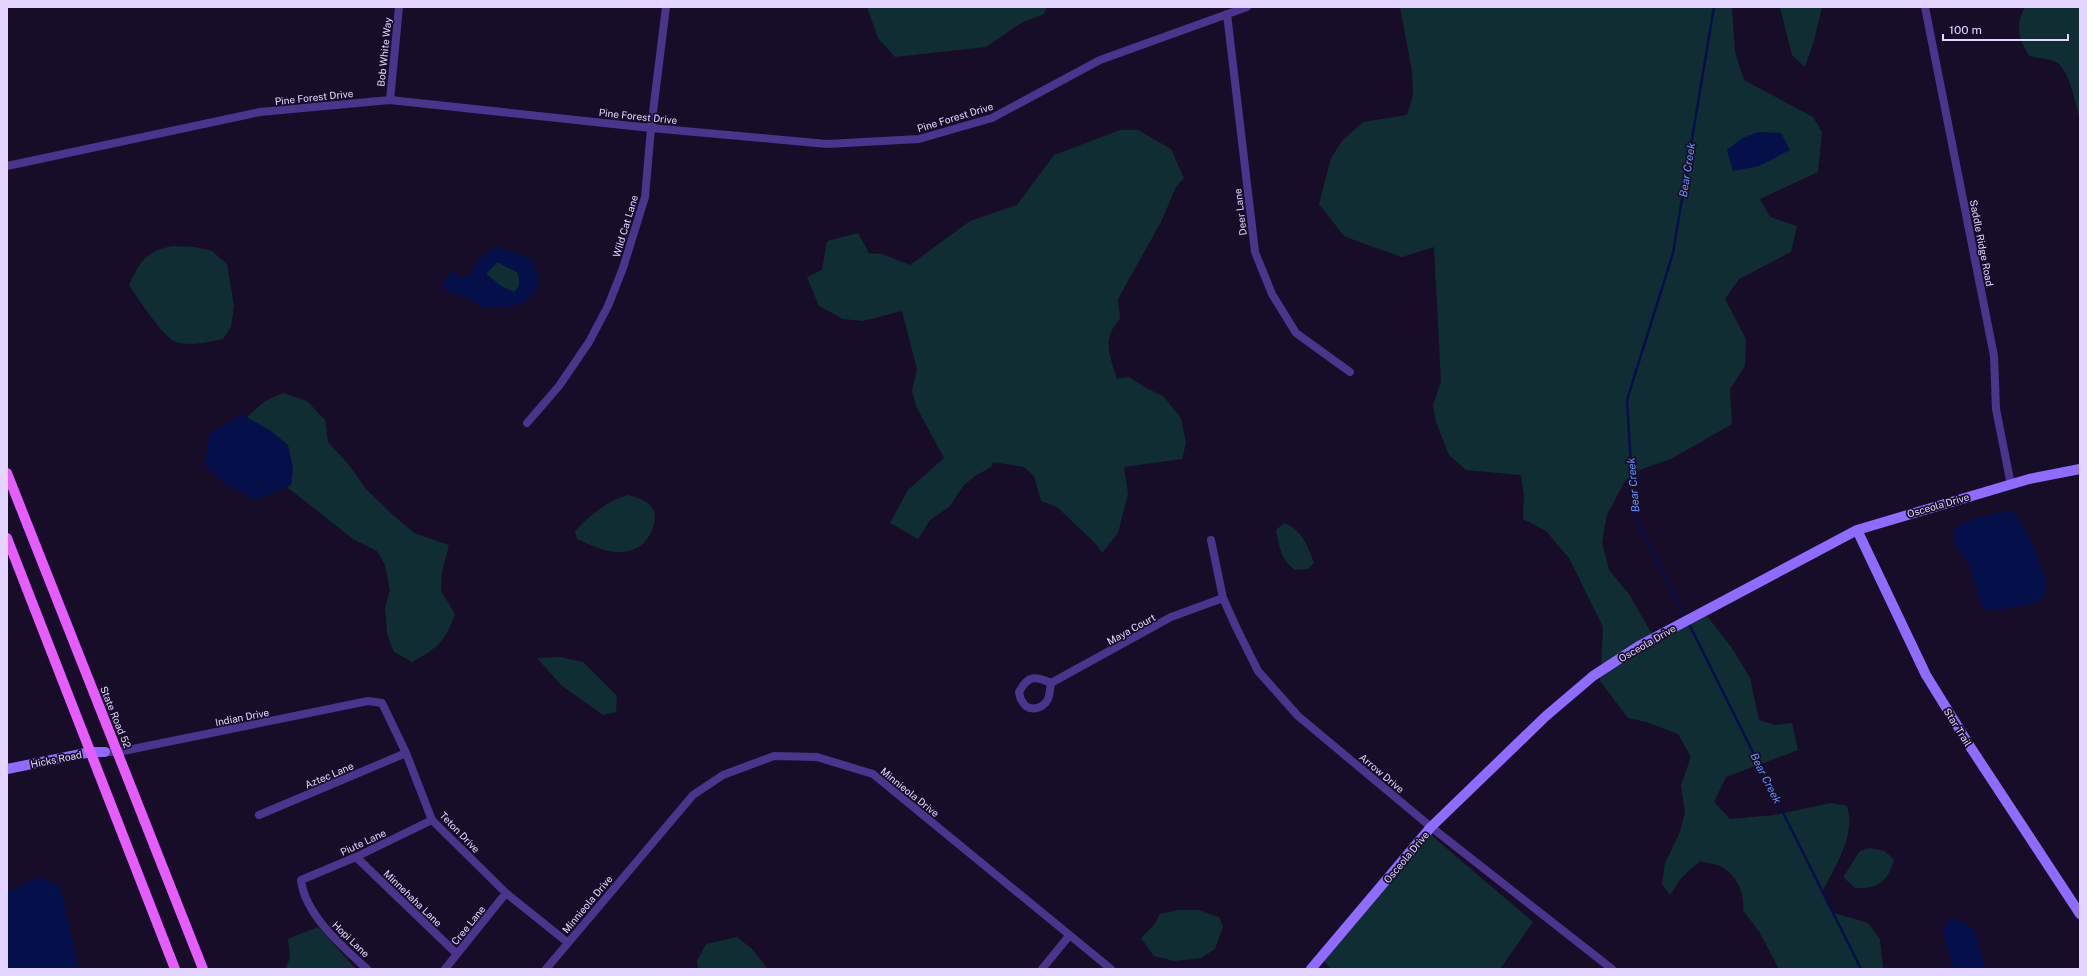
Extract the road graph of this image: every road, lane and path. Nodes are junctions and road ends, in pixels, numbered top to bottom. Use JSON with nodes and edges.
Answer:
{"nodes":[{"id":1,"x":399,"y":7,"type":"edge"},
{"id":2,"x":666,"y":7,"type":"edge"},
{"id":3,"x":1247,"y":7,"type":"edge"},
{"id":4,"x":1925,"y":7,"type":"edge"},
{"id":5,"x":1227,"y":14,"type":"junction"},
{"id":6,"x":390,"y":100,"type":"junction"},
{"id":7,"x":651,"y":128,"type":"junction"},
{"id":8,"x":7,"y":166,"type":"edge"},
{"id":9,"x":1350,"y":372,"type":"dead end"},
{"id":10,"x":528,"y":423,"type":"dead end"},
{"id":11,"x":2080,"y":469,"type":"edge"},
{"id":12,"x":7,"y":473,"type":"edge"},
{"id":13,"x":2011,"y":485,"type":"junction"},
{"id":14,"x":1857,"y":530,"type":"junction"},
{"id":15,"x":7,"y":538,"type":"edge"},
{"id":16,"x":1212,"y":540,"type":"dead end"},
{"id":17,"x":1223,"y":598,"type":"junction"},
{"id":18,"x":1051,"y":682,"type":"dead end"},
{"id":19,"x":382,"y":703,"type":"joint"},
{"id":20,"x":91,"y":752,"type":"junction"},
{"id":21,"x":105,"y":752,"type":"joint"},
{"id":22,"x":118,"y":752,"type":"junction"},
{"id":23,"x":406,"y":753,"type":"junction"},
{"id":24,"x":7,"y":769,"type":"edge"},
{"id":25,"x":259,"y":815,"type":"dead end"},
{"id":26,"x":432,"y":820,"type":"junction"},
{"id":27,"x":1431,"y":827,"type":"junction"},
{"id":28,"x":356,"y":857,"type":"junction"},
{"id":29,"x":301,"y":880,"type":"joint"},
{"id":30,"x":506,"y":893,"type":"junction"},
{"id":31,"x":2080,"y":914,"type":"edge"},
{"id":32,"x":1069,"y":936,"type":"junction"},
{"id":33,"x":567,"y":942,"type":"junction"},
{"id":34,"x":457,"y":954,"type":"junction"},
{"id":35,"x":175,"y":969,"type":"edge"},
{"id":36,"x":203,"y":969,"type":"edge"},
{"id":37,"x":367,"y":969,"type":"edge"},
{"id":38,"x":446,"y":969,"type":"edge"},
{"id":39,"x":546,"y":969,"type":"edge"},
{"id":40,"x":1042,"y":969,"type":"edge"},
{"id":41,"x":1111,"y":969,"type":"edge"},
{"id":42,"x":1311,"y":969,"type":"edge"},
{"id":43,"x":1612,"y":969,"type":"edge"}],
"edges":[{"from":1,"to":6,"type":"street","name":"Bob White Way"},
{"from":2,"to":7,"type":"street","name":"Wild Cat Lane"},
{"from":3,"to":5,"type":"street","name":"Pine Forest Drive"},
{"from":4,"to":13,"type":"street","name":"Saddle Ridge Road"},
{"from":5,"to":7,"type":"street","name":"Pine Forest Drive"},
{"from":5,"to":9,"type":"street","name":"Deer Lane"},
{"from":6,"to":7,"type":"street","name":"Pine Forest Drive"},
{"from":6,"to":8,"type":"street","name":"Pine Forest Drive"},
{"from":7,"to":10,"type":"street","name":"Wild Cat Lane"},
{"from":11,"to":13,"type":"street","name":"Osceola Drive"},
{"from":12,"to":22,"type":"main road","name":"State Road 52"},
{"from":13,"to":14,"type":"street","name":"Osceola Drive"},
{"from":14,"to":27,"type":"street","name":"Osceola Drive"},
{"from":14,"to":31,"type":"street","name":"Star Trail"},
{"from":15,"to":20,"type":"main road"},
{"from":16,"to":17,"type":"street","name":"Arrow Drive"},
{"from":17,"to":18,"type":"street","name":"Maya Court"},
{"from":17,"to":27,"type":"street","name":"Arrow Drive"},
{"from":19,"to":22,"type":"street","name":"Indian Drive"},
{"from":19,"to":23,"type":"street","name":"Teton Drive"},
{"from":20,"to":21,"type":"street","name":"Hicks Road"},
{"from":20,"to":24,"type":"street","name":"Hicks Road"},
{"from":20,"to":35,"type":"main road"},
{"from":21,"to":22,"type":"street","name":"Indian Drive"},
{"from":22,"to":36,"type":"main road","name":"State Road 52"},
{"from":23,"to":25,"type":"street","name":"Aztec Lane"},
{"from":23,"to":26,"type":"street","name":"Teton Drive"},
{"from":26,"to":28,"type":"street","name":"Piute Lane"},
{"from":26,"to":30,"type":"street","name":"Teton Drive"},
{"from":27,"to":42,"type":"street","name":"Osceola Drive"},
{"from":27,"to":43,"type":"street","name":"Arrow Drive"},
{"from":28,"to":29,"type":"street","name":"Piute Lane"},
{"from":28,"to":34,"type":"street","name":"Minnehaha Lane"},
{"from":29,"to":37,"type":"street","name":"Hopi Lane"},
{"from":30,"to":33,"type":"street","name":"Teton Drive"},
{"from":30,"to":34,"type":"street","name":"Cree Lane"},
{"from":32,"to":33,"type":"street","name":"Minnieola Drive"},
{"from":32,"to":40,"type":"street"},
{"from":32,"to":41,"type":"street","name":"Minnieola Drive"},
{"from":33,"to":39,"type":"street","name":"Minnieola Drive"},
{"from":34,"to":38,"type":"street","name":"Cree Lane"}]}
